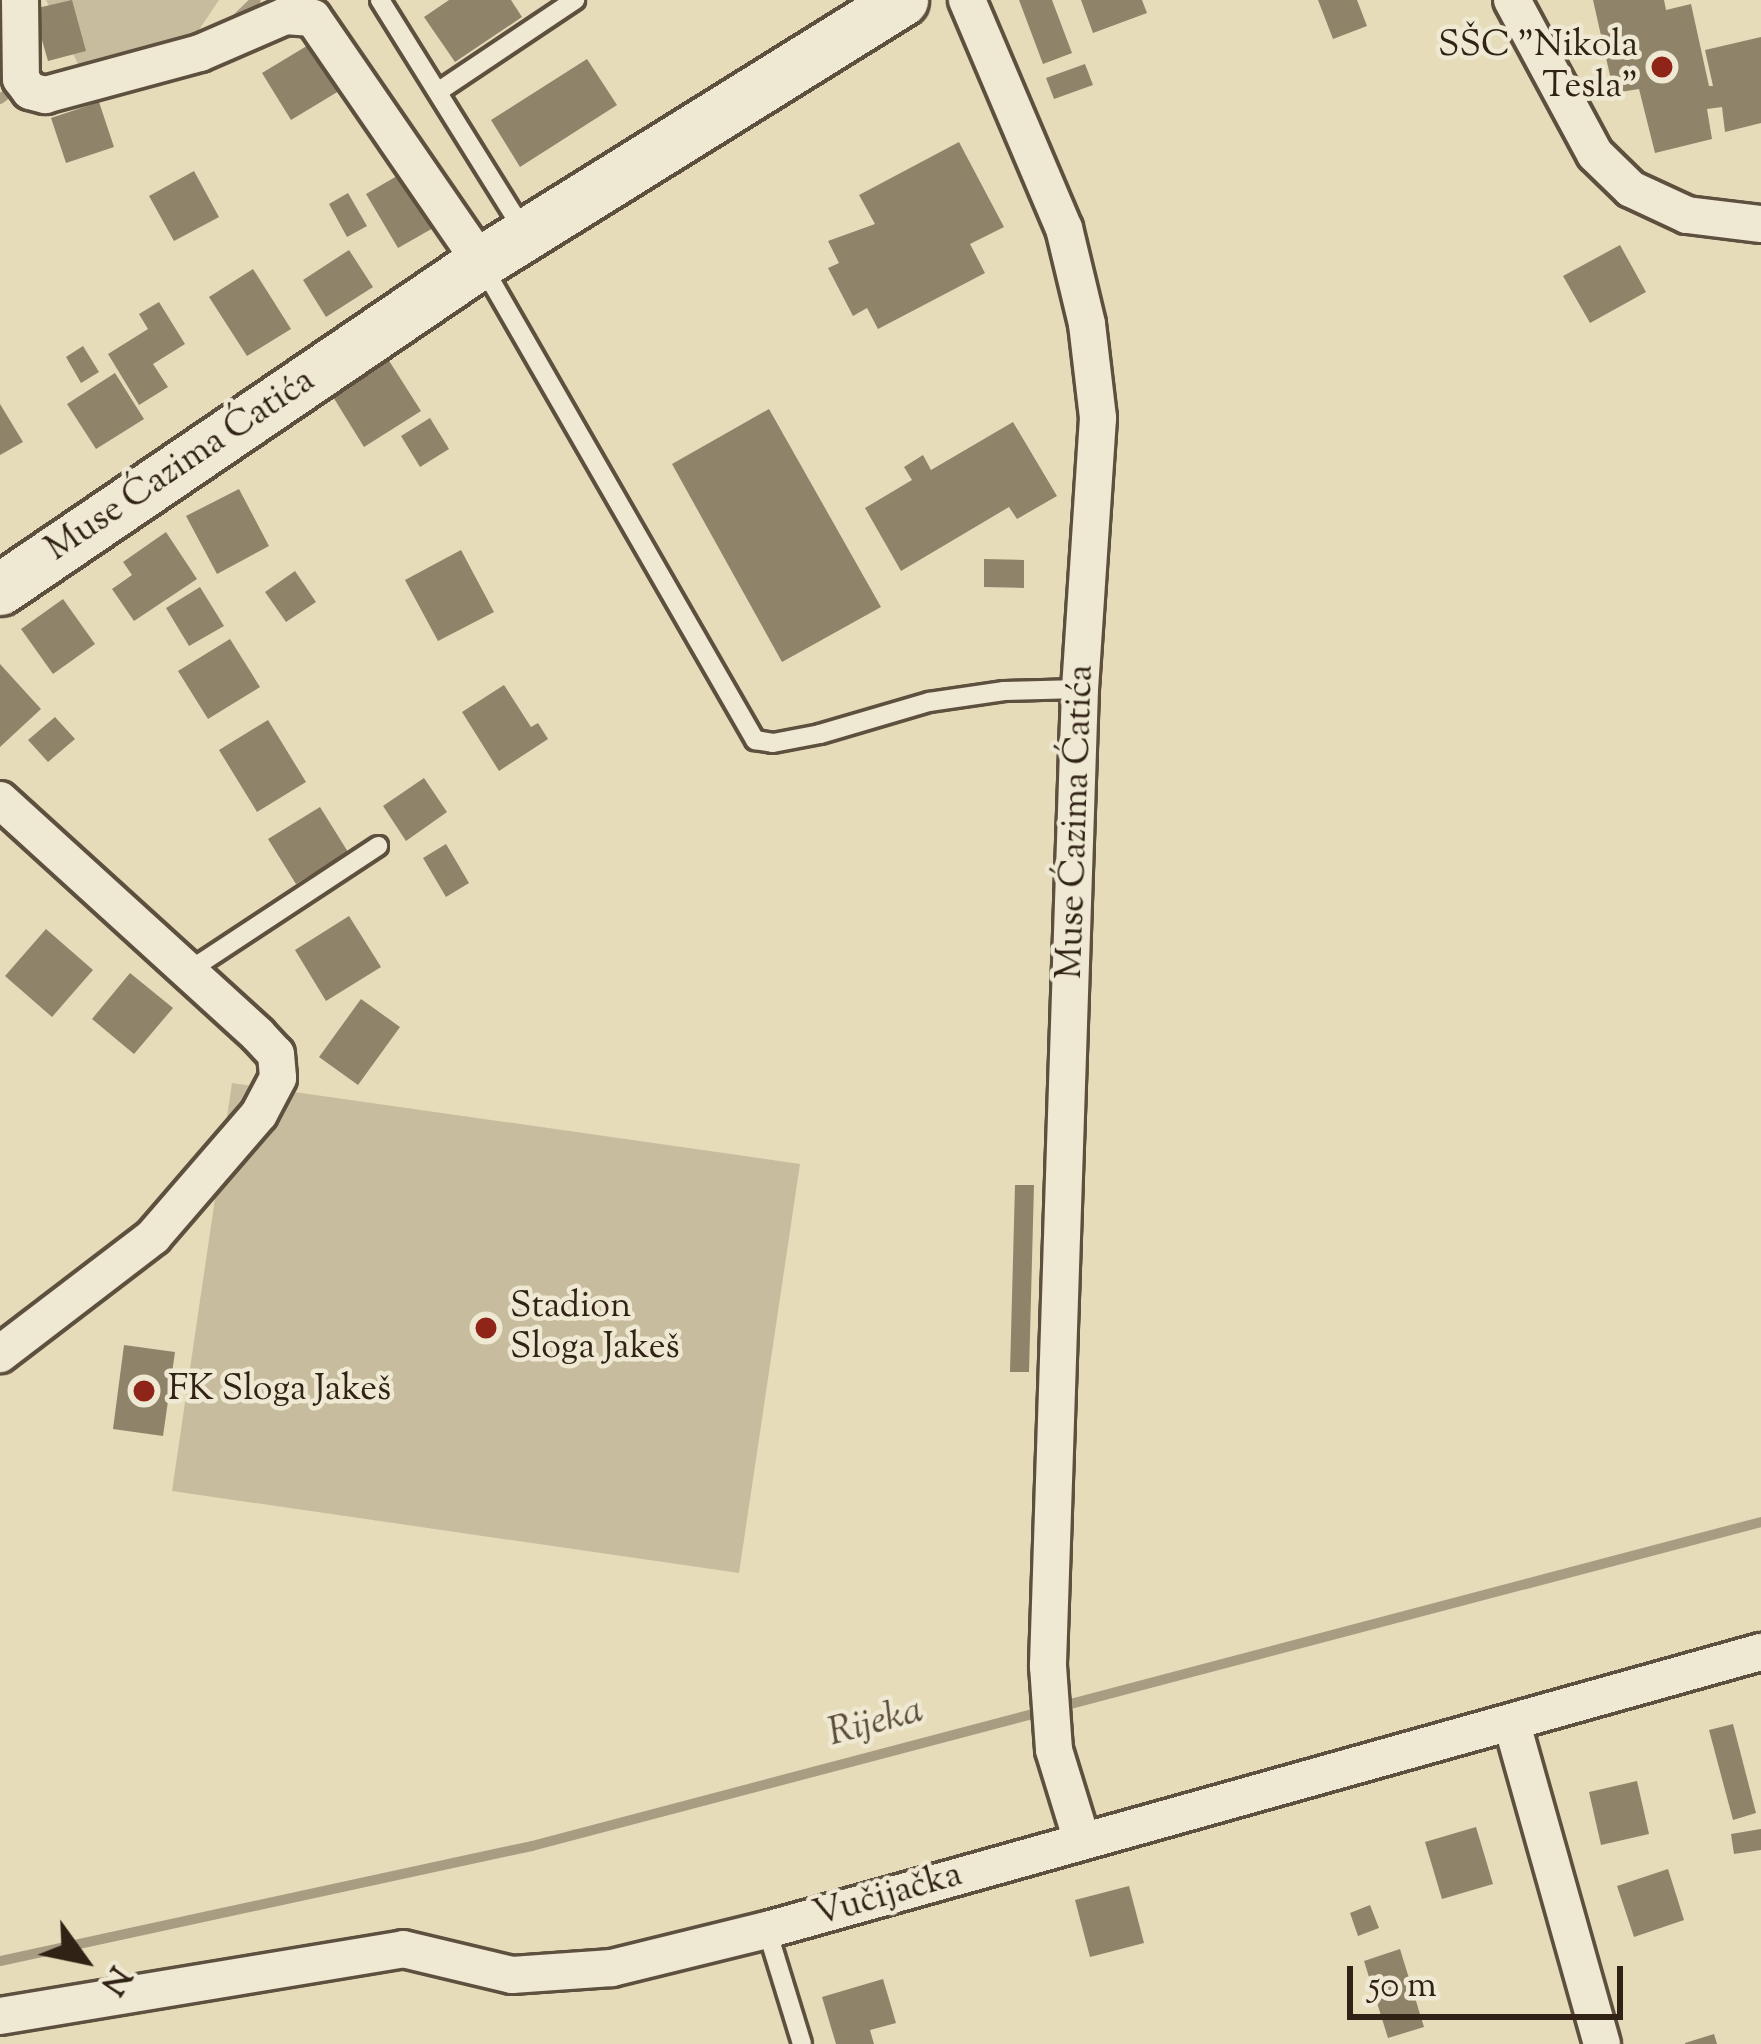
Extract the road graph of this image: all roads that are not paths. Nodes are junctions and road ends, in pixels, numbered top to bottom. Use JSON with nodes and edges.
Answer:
{"nodes":[{"id":1,"x":20,"y":0,"type":"edge"},
{"id":2,"x":380,"y":0,"type":"edge"},
{"id":3,"x":574,"y":0,"type":"edge"},
{"id":4,"x":902,"y":0,"type":"edge"},
{"id":5,"x":968,"y":0,"type":"edge"},
{"id":6,"x":1512,"y":0,"type":"edge"},
{"id":7,"x":439,"y":91,"type":"junction"},
{"id":8,"x":1761,"y":224,"type":"edge"},
{"id":9,"x":526,"y":235,"type":"junction"},
{"id":10,"x":481,"y":262,"type":"junction"},
{"id":11,"x":0,"y":589,"type":"edge"},
{"id":12,"x":1080,"y":689,"type":"junction"},
{"id":13,"x":0,"y":800,"type":"edge"},
{"id":14,"x":378,"y":846,"type":"dead end"},
{"id":15,"x":188,"y":972,"type":"junction"},
{"id":16,"x":0,"y":1354,"type":"edge"},
{"id":17,"x":1761,"y":1652,"type":"edge"},
{"id":18,"x":1512,"y":1724,"type":"junction"},
{"id":19,"x":1082,"y":1841,"type":"junction"},
{"id":20,"x":767,"y":1930,"type":"junction"},
{"id":21,"x":0,"y":2016,"type":"edge"},
{"id":22,"x":802,"y":2044,"type":"edge"},
{"id":23,"x":1602,"y":2044,"type":"edge"}],
"edges":[{"from":1,"to":10,"type":"street"},
{"from":2,"to":7,"type":"lane"},
{"from":3,"to":7,"type":"lane"},
{"from":4,"to":9,"type":"street","name":"Muse Ćazima Ćatića"},
{"from":5,"to":12,"type":"street","name":"Muse Ćazima Ćatića"},
{"from":6,"to":8,"type":"street"},
{"from":7,"to":9,"type":"lane"},
{"from":9,"to":10,"type":"street","name":"Muse Ćazima Ćatića"},
{"from":10,"to":11,"type":"street","name":"Muse Ćazima Ćatića"},
{"from":10,"to":12,"type":"lane"},
{"from":12,"to":19,"type":"street","name":"Muse Ćazima Ćatića"},
{"from":13,"to":15,"type":"street"},
{"from":14,"to":15,"type":"lane"},
{"from":15,"to":16,"type":"street"},
{"from":17,"to":18,"type":"street","name":"Vučijačka"},
{"from":18,"to":19,"type":"street","name":"Vučijačka"},
{"from":18,"to":23,"type":"street"},
{"from":19,"to":20,"type":"street","name":"Vučijačka"},
{"from":20,"to":21,"type":"street","name":"Vučijačka"},
{"from":20,"to":22,"type":"lane"}]}
